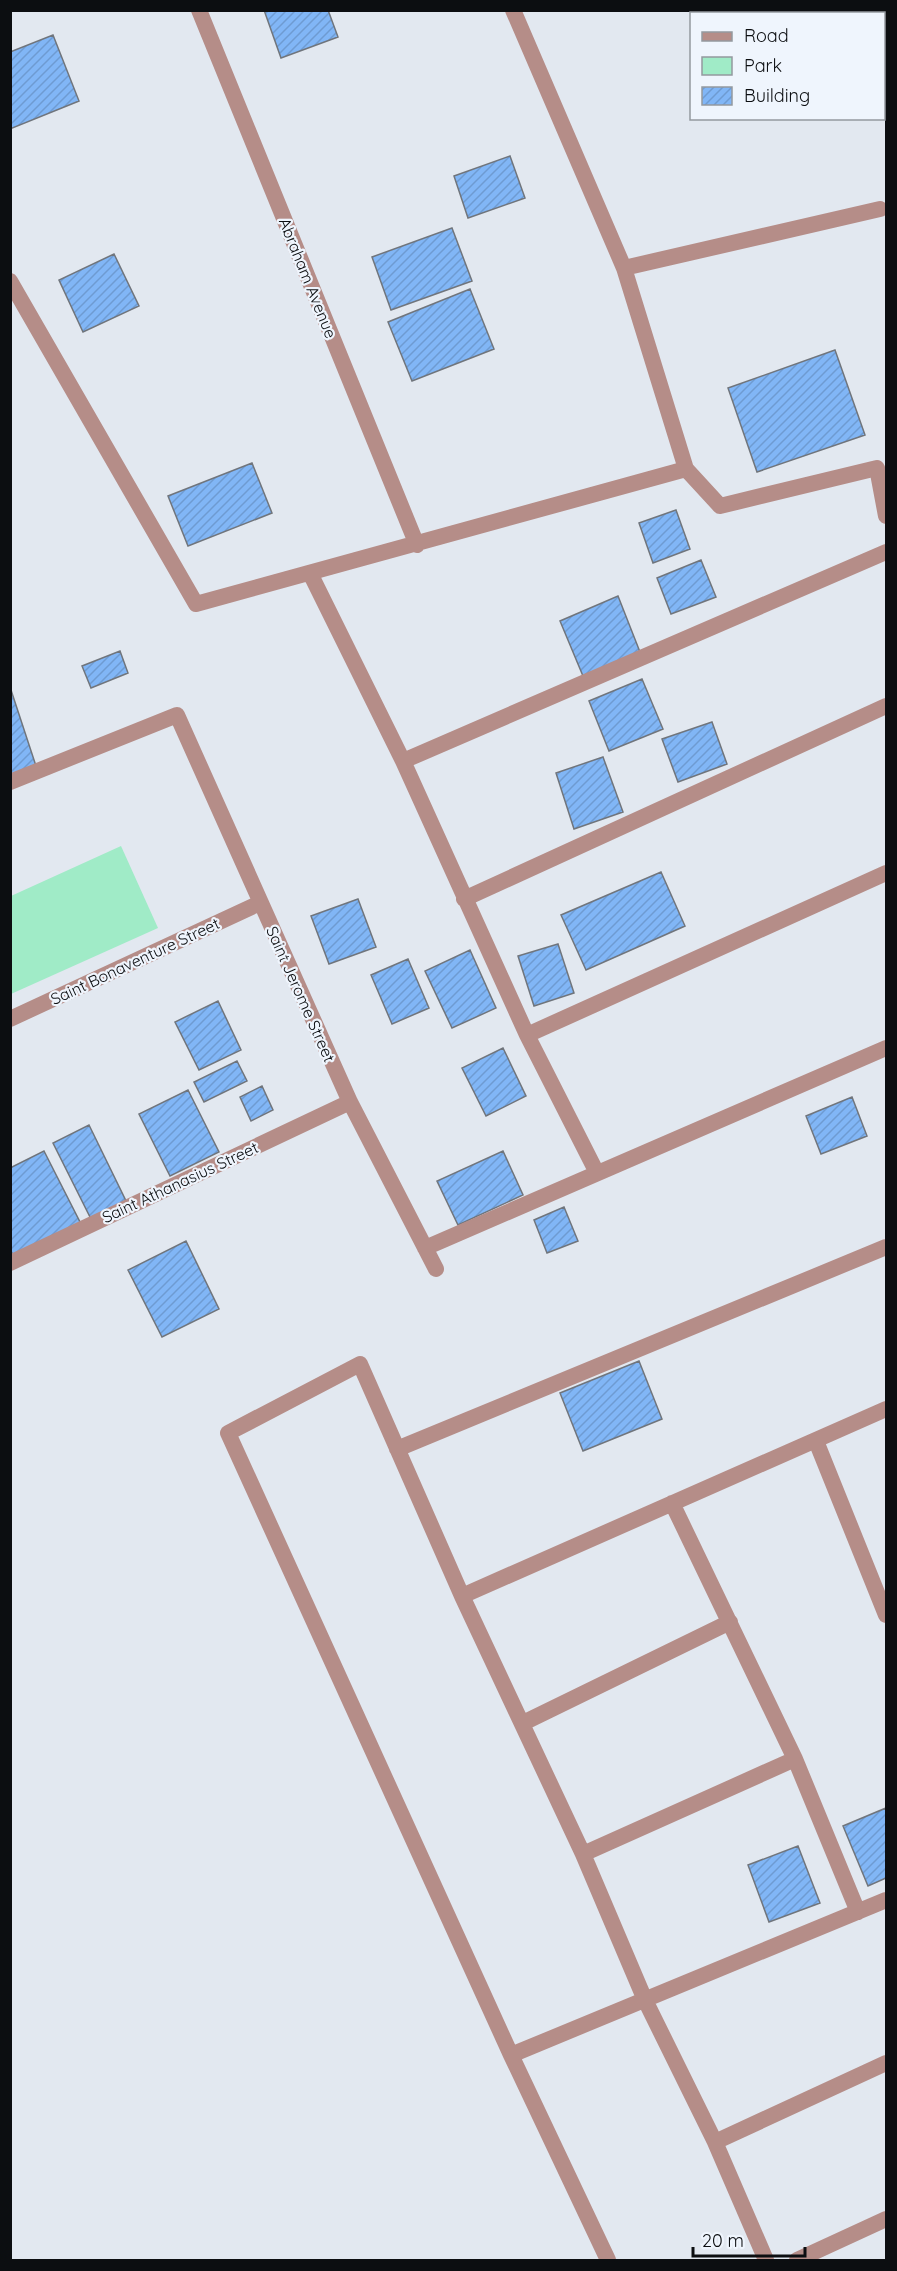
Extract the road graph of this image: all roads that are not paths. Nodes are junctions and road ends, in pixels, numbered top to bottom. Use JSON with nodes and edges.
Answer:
{"nodes":[{"id":1,"x":199,"y":10,"type":"edge"},
{"id":2,"x":513,"y":10,"type":"edge"},
{"id":3,"x":880,"y":209,"type":"dead end"},
{"id":4,"x":624,"y":268,"type":"junction"},
{"id":5,"x":10,"y":281,"type":"edge"},
{"id":6,"x":686,"y":469,"type":"junction"},
{"id":7,"x":886,"y":516,"type":"edge"},
{"id":8,"x":417,"y":545,"type":"junction"},
{"id":9,"x":886,"y":552,"type":"edge"},
{"id":10,"x":310,"y":573,"type":"junction"},
{"id":11,"x":886,"y":706,"type":"edge"},
{"id":12,"x":404,"y":761,"type":"junction"},
{"id":13,"x":10,"y":782,"type":"edge"},
{"id":14,"x":886,"y":873,"type":"edge"},
{"id":15,"x":464,"y":899,"type":"junction"},
{"id":16,"x":260,"y":903,"type":"junction"},
{"id":17,"x":10,"y":1019,"type":"edge"},
{"id":18,"x":527,"y":1035,"type":"junction"},
{"id":19,"x":886,"y":1048,"type":"edge"},
{"id":20,"x":350,"y":1102,"type":"junction"},
{"id":21,"x":596,"y":1171,"type":"junction"},
{"id":22,"x":886,"y":1246,"type":"edge"},
{"id":23,"x":425,"y":1248,"type":"junction"},
{"id":24,"x":10,"y":1263,"type":"edge"},
{"id":25,"x":436,"y":1269,"type":"dead end"},
{"id":26,"x":886,"y":1409,"type":"edge"},
{"id":27,"x":816,"y":1441,"type":"junction"},
{"id":28,"x":397,"y":1449,"type":"junction"},
{"id":29,"x":672,"y":1503,"type":"junction"},
{"id":30,"x":462,"y":1596,"type":"junction"},
{"id":31,"x":886,"y":1615,"type":"edge"},
{"id":32,"x":730,"y":1622,"type":"junction"},
{"id":33,"x":523,"y":1723,"type":"junction"},
{"id":34,"x":795,"y":1759,"type":"junction"},
{"id":35,"x":583,"y":1854,"type":"junction"},
{"id":36,"x":886,"y":1900,"type":"edge"},
{"id":37,"x":858,"y":1912,"type":"junction"},
{"id":38,"x":645,"y":2000,"type":"junction"},
{"id":39,"x":511,"y":2055,"type":"junction"},
{"id":40,"x":886,"y":2063,"type":"edge"},
{"id":41,"x":715,"y":2142,"type":"junction"},
{"id":42,"x":886,"y":2219,"type":"edge"},
{"id":43,"x":608,"y":2260,"type":"edge"},
{"id":44,"x":766,"y":2260,"type":"edge"},
{"id":45,"x":797,"y":2260,"type":"edge"}],
"edges":[{"from":1,"to":8,"type":"street","name":"Abraham Avenue"},
{"from":2,"to":4,"type":"street"},
{"from":3,"to":4,"type":"street"},
{"from":4,"to":6,"type":"street"},
{"from":5,"to":10,"type":"street"},
{"from":6,"to":7,"type":"street"},
{"from":6,"to":8,"type":"street"},
{"from":8,"to":10,"type":"street"},
{"from":9,"to":12,"type":"street"},
{"from":10,"to":12,"type":"street"},
{"from":11,"to":15,"type":"street"},
{"from":12,"to":15,"type":"street"},
{"from":13,"to":16,"type":"street","name":"Saint Jerome Street"},
{"from":14,"to":18,"type":"street"},
{"from":15,"to":18,"type":"street"},
{"from":16,"to":17,"type":"street","name":"Saint Bonaventure Street"},
{"from":16,"to":20,"type":"street","name":"Saint Jerome Street"},
{"from":18,"to":21,"type":"street"},
{"from":19,"to":21,"type":"street"},
{"from":20,"to":23,"type":"street","name":"Saint Jerome Street"},
{"from":20,"to":24,"type":"street","name":"Saint Athanasius Street"},
{"from":21,"to":23,"type":"street"},
{"from":22,"to":28,"type":"street"},
{"from":23,"to":25,"type":"street","name":"Saint Jerome Street"},
{"from":26,"to":27,"type":"street"},
{"from":27,"to":29,"type":"street"},
{"from":27,"to":31,"type":"street"},
{"from":28,"to":30,"type":"street"},
{"from":28,"to":39,"type":"street"},
{"from":29,"to":30,"type":"street"},
{"from":29,"to":32,"type":"street"},
{"from":30,"to":33,"type":"street"},
{"from":32,"to":33,"type":"street"},
{"from":32,"to":34,"type":"street"},
{"from":33,"to":35,"type":"street"},
{"from":34,"to":35,"type":"street"},
{"from":34,"to":37,"type":"street"},
{"from":35,"to":38,"type":"street"},
{"from":36,"to":37,"type":"street"},
{"from":37,"to":38,"type":"street"},
{"from":38,"to":39,"type":"street"},
{"from":38,"to":41,"type":"street"},
{"from":39,"to":43,"type":"street"},
{"from":40,"to":41,"type":"street"},
{"from":41,"to":44,"type":"street"},
{"from":42,"to":45,"type":"street"}]}
